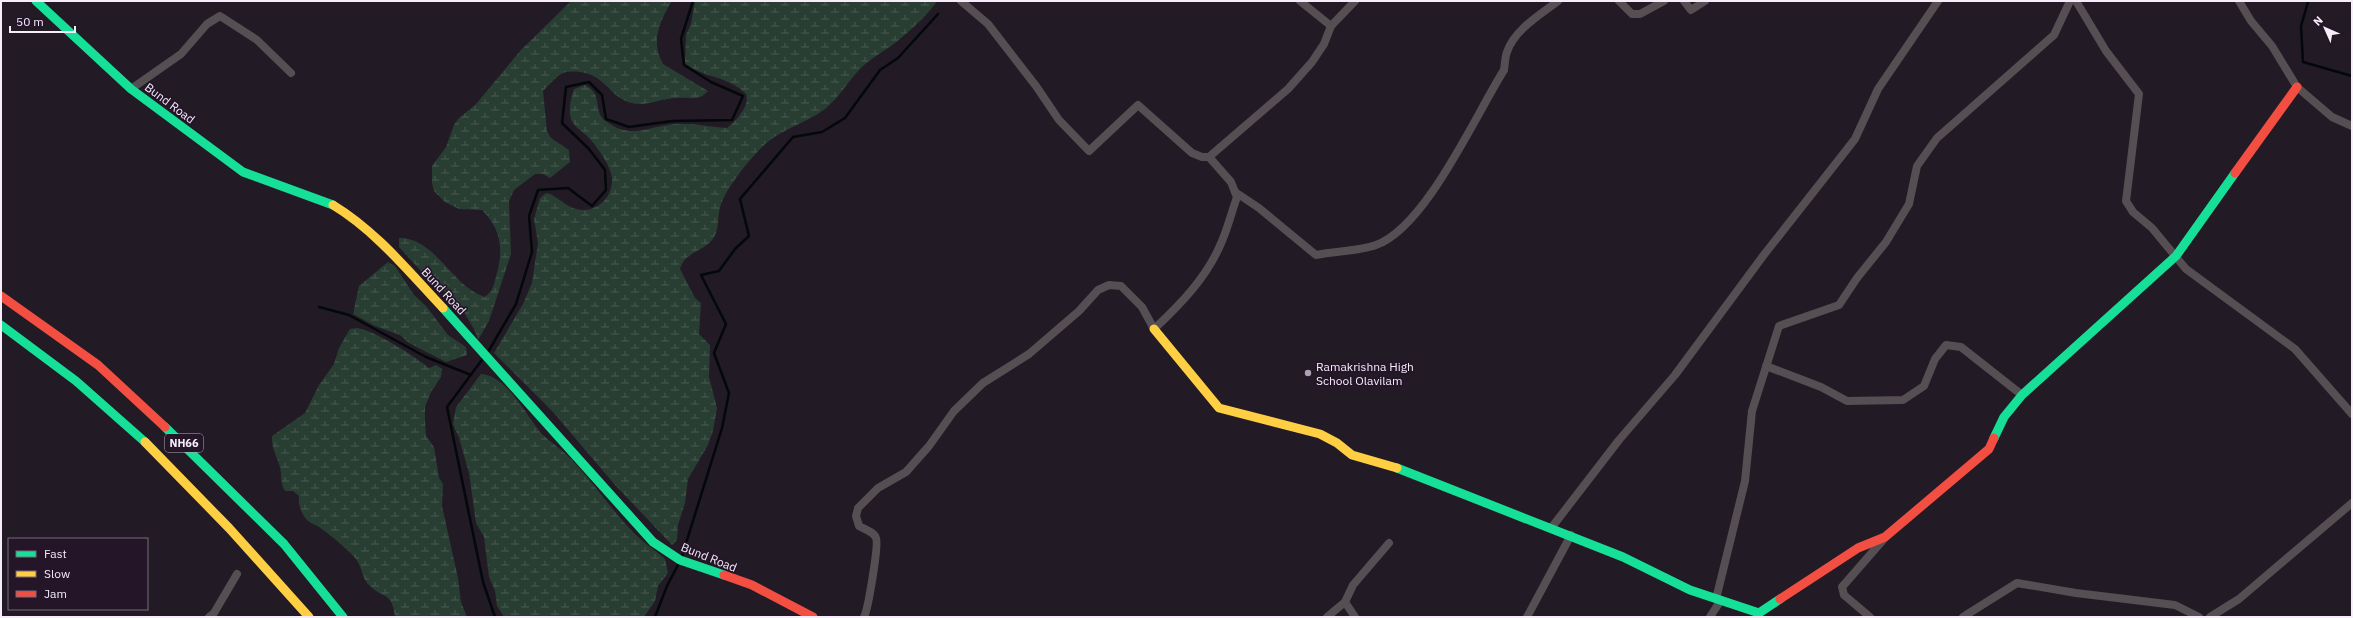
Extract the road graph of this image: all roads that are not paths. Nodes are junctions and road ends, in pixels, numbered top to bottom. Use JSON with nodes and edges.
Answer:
{"nodes":[{"id":1,"x":36,"y":1,"type":"edge"},
{"id":2,"x":961,"y":1,"type":"edge"},
{"id":3,"x":1300,"y":1,"type":"edge"},
{"id":4,"x":1355,"y":1,"type":"edge"},
{"id":5,"x":1558,"y":1,"type":"edge"},
{"id":6,"x":1619,"y":1,"type":"edge"},
{"id":7,"x":1664,"y":1,"type":"edge"},
{"id":8,"x":1684,"y":1,"type":"edge"},
{"id":9,"x":1705,"y":1,"type":"edge"},
{"id":10,"x":1938,"y":1,"type":"edge"},
{"id":11,"x":2070,"y":1,"type":"edge"},
{"id":12,"x":2076,"y":1,"type":"edge"},
{"id":13,"x":2239,"y":1,"type":"edge"},
{"id":14,"x":1331,"y":26,"type":"junction"},
{"id":15,"x":290,"y":72,"type":"dead end"},
{"id":16,"x":2297,"y":87,"type":"junction"},
{"id":17,"x":132,"y":89,"type":"junction"},
{"id":18,"x":2352,"y":126,"type":"edge"},
{"id":19,"x":1209,"y":157,"type":"junction"},
{"id":20,"x":1235,"y":192,"type":"junction"},
{"id":21,"x":2176,"y":256,"type":"junction"},
{"id":22,"x":1,"y":296,"type":"edge"},
{"id":23,"x":1,"y":325,"type":"edge"},
{"id":24,"x":1154,"y":329,"type":"junction"},
{"id":25,"x":1766,"y":366,"type":"junction"},
{"id":26,"x":2022,"y":395,"type":"junction"},
{"id":27,"x":2352,"y":414,"type":"edge"},
{"id":28,"x":2352,"y":503,"type":"edge"},
{"id":29,"x":1552,"y":527,"type":"junction"},
{"id":30,"x":1571,"y":535,"type":"junction"},
{"id":31,"x":1885,"y":537,"type":"junction"},
{"id":32,"x":1389,"y":543,"type":"dead end"},
{"id":33,"x":237,"y":574,"type":"dead end"},
{"id":34,"x":1718,"y":600,"type":"junction"},
{"id":35,"x":1345,"y":602,"type":"junction"},
{"id":36,"x":209,"y":617,"type":"edge"},
{"id":37,"x":309,"y":617,"type":"edge"},
{"id":38,"x":343,"y":617,"type":"edge"},
{"id":39,"x":813,"y":617,"type":"edge"},
{"id":40,"x":864,"y":617,"type":"edge"},
{"id":41,"x":1326,"y":617,"type":"edge"},
{"id":42,"x":1355,"y":617,"type":"edge"},
{"id":43,"x":1526,"y":617,"type":"edge"},
{"id":44,"x":1710,"y":617,"type":"edge"},
{"id":45,"x":1870,"y":617,"type":"edge"},
{"id":46,"x":1963,"y":617,"type":"edge"},
{"id":47,"x":2199,"y":617,"type":"edge"},
{"id":48,"x":2210,"y":617,"type":"edge"}],
"edges":[{"from":1,"to":17,"type":"main road","name":"Bund Road"},
{"from":2,"to":19,"type":"street"},
{"from":3,"to":14,"type":"street"},
{"from":4,"to":14,"type":"street"},
{"from":5,"to":20,"type":"street"},
{"from":6,"to":7,"type":"street"},
{"from":8,"to":9,"type":"street"},
{"from":10,"to":29,"type":"street"},
{"from":11,"to":25,"type":"street"},
{"from":12,"to":21,"type":"street"},
{"from":13,"to":16,"type":"street"},
{"from":14,"to":19,"type":"street"},
{"from":15,"to":17,"type":"street"},
{"from":16,"to":18,"type":"street"},
{"from":16,"to":21,"type":"main road"},
{"from":17,"to":39,"type":"main road","name":"Bund Road"},
{"from":19,"to":20,"type":"street"},
{"from":20,"to":24,"type":"street"},
{"from":21,"to":26,"type":"main road"},
{"from":21,"to":27,"type":"street"},
{"from":22,"to":38,"type":"main road","number":"NH66"},
{"from":23,"to":37,"type":"main road","number":"NH66"},
{"from":24,"to":29,"type":"main road"},
{"from":24,"to":40,"type":"street"},
{"from":25,"to":26,"type":"street"},
{"from":25,"to":34,"type":"street"},
{"from":26,"to":31,"type":"main road"},
{"from":28,"to":48,"type":"street"},
{"from":29,"to":30,"type":"main road"},
{"from":30,"to":34,"type":"main road"},
{"from":30,"to":43,"type":"street"},
{"from":31,"to":34,"type":"main road"},
{"from":31,"to":45,"type":"street"},
{"from":32,"to":35,"type":"street"},
{"from":33,"to":36,"type":"street"},
{"from":34,"to":44,"type":"street"},
{"from":35,"to":41,"type":"street"},
{"from":35,"to":42,"type":"street"},
{"from":46,"to":47,"type":"street"}]}
